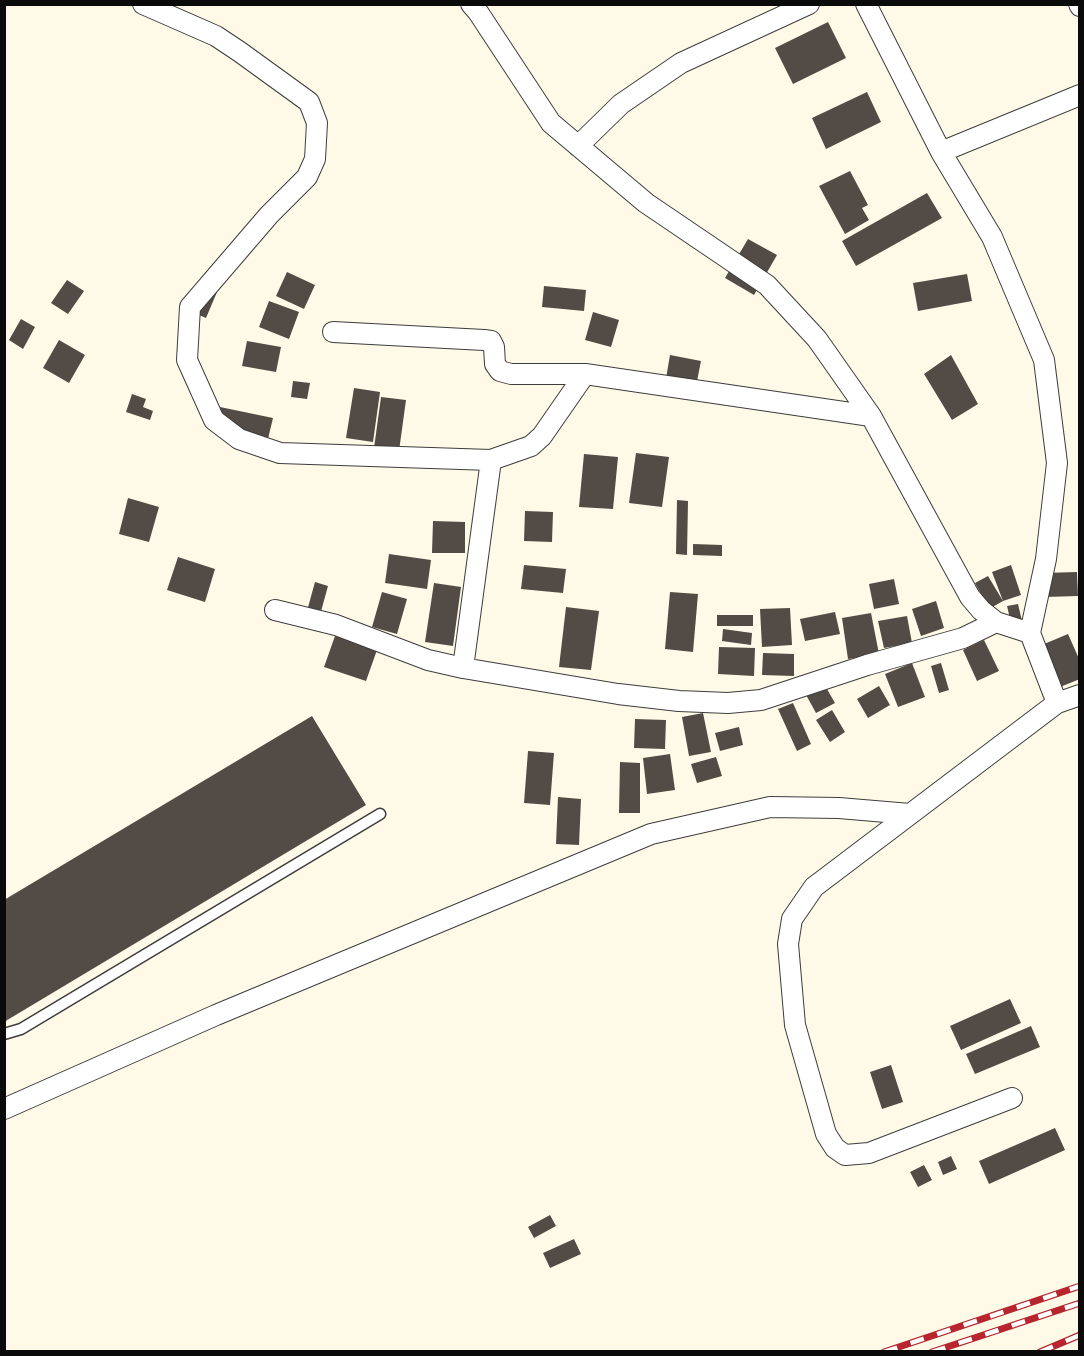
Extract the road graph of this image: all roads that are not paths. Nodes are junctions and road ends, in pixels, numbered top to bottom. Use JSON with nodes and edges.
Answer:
{"nodes":[{"id":1,"x":143,"y":4,"type":"edge"},
{"id":2,"x":471,"y":4,"type":"edge"},
{"id":3,"x":809,"y":4,"type":"edge"},
{"id":4,"x":866,"y":4,"type":"edge"},
{"id":5,"x":1080,"y":96,"type":"edge"},
{"id":6,"x":578,"y":146,"type":"junction"},
{"id":7,"x":940,"y":152,"type":"junction"},
{"id":8,"x":333,"y":332,"type":"dead end"},
{"id":9,"x":585,"y":374,"type":"junction"},
{"id":10,"x":872,"y":416,"type":"junction"},
{"id":11,"x":491,"y":460,"type":"junction"},
{"id":12,"x":275,"y":610,"type":"dead end"},
{"id":13,"x":996,"y":622,"type":"junction"},
{"id":14,"x":1030,"y":633,"type":"junction"},
{"id":15,"x":463,"y":668,"type":"junction"},
{"id":16,"x":1080,"y":695,"type":"edge"},
{"id":17,"x":1057,"y":703,"type":"junction"},
{"id":18,"x":380,"y":814,"type":"dead end"},
{"id":19,"x":910,"y":814,"type":"junction"},
{"id":20,"x":4,"y":1034,"type":"edge"},
{"id":21,"x":1012,"y":1098,"type":"dead end"},
{"id":22,"x":4,"y":1109,"type":"edge"}],
"edges":[{"from":1,"to":11,"type":"street"},
{"from":2,"to":6,"type":"street"},
{"from":3,"to":6,"type":"street"},
{"from":4,"to":7,"type":"street"},
{"from":5,"to":7,"type":"street"},
{"from":6,"to":10,"type":"street"},
{"from":7,"to":14,"type":"street"},
{"from":8,"to":9,"type":"street"},
{"from":9,"to":10,"type":"street"},
{"from":9,"to":11,"type":"street"},
{"from":10,"to":13,"type":"street"},
{"from":11,"to":15,"type":"street"},
{"from":12,"to":15,"type":"street"},
{"from":13,"to":14,"type":"street"},
{"from":13,"to":15,"type":"street"},
{"from":14,"to":17,"type":"street"},
{"from":16,"to":17,"type":"street"},
{"from":17,"to":19,"type":"street"},
{"from":18,"to":20,"type":"lane"},
{"from":19,"to":21,"type":"street"},
{"from":19,"to":22,"type":"street"}]}
